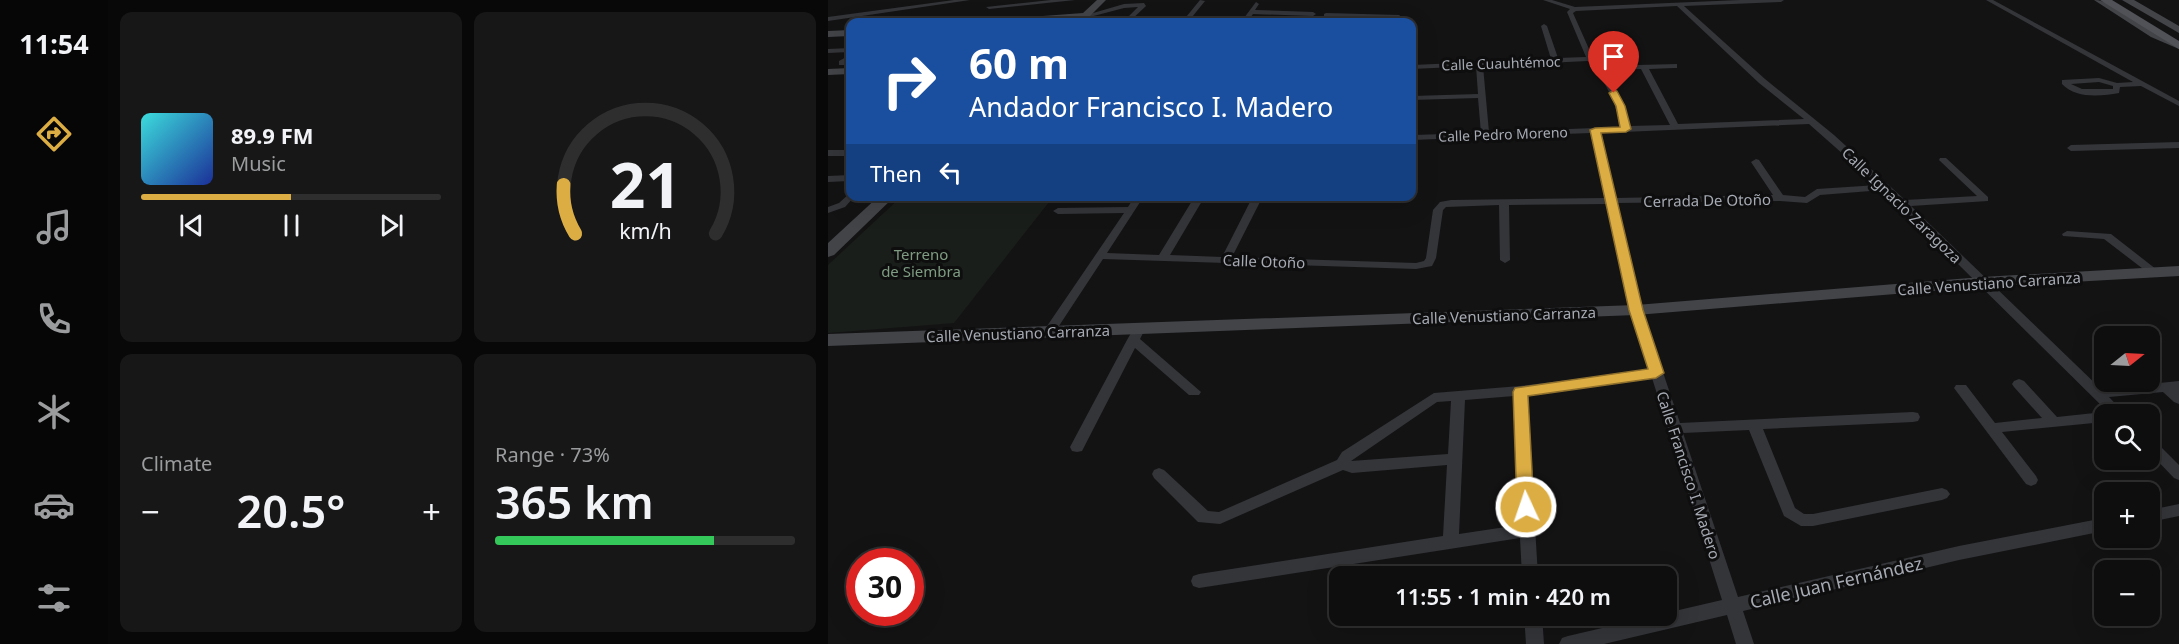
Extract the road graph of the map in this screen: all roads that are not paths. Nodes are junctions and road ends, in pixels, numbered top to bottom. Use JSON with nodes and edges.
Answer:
{"nodes":[{"id":1,"x":967,"y":0,"type":"edge"},
{"id":2,"x":1072,"y":0,"type":"edge"},
{"id":3,"x":1102,"y":0,"type":"edge"},
{"id":4,"x":1546,"y":0,"type":"edge"},
{"id":5,"x":1781,"y":0,"type":"edge"},
{"id":6,"x":1989,"y":0,"type":"edge"},
{"id":7,"x":2099,"y":0,"type":"edge"},
{"id":8,"x":2105,"y":0,"type":"edge"},
{"id":9,"x":2117,"y":0,"type":"edge"},
{"id":10,"x":2127,"y":0,"type":"edge"},
{"id":11,"x":953,"y":1,"type":"edge"},
{"id":12,"x":1202,"y":2,"type":"dead end"},
{"id":13,"x":1256,"y":4,"type":"dead end"},
{"id":14,"x":1679,"y":5,"type":"junction"},
{"id":15,"x":989,"y":7,"type":"dead end"},
{"id":16,"x":1575,"y":9,"type":"junction"},
{"id":17,"x":1251,"y":12,"type":"junction"},
{"id":18,"x":942,"y":14,"type":"dead end"},
{"id":19,"x":1313,"y":14,"type":"dead end"},
{"id":20,"x":1326,"y":15,"type":"dead end"},
{"id":21,"x":1399,"y":17,"type":"dead end"},
{"id":22,"x":1084,"y":18,"type":"edge"},
{"id":23,"x":1086,"y":18,"type":"edge"},
{"id":24,"x":1130,"y":18,"type":"edge"},
{"id":25,"x":1188,"y":18,"type":"edge"},
{"id":26,"x":1247,"y":18,"type":"edge"},
{"id":27,"x":1373,"y":18,"type":"edge"},
{"id":28,"x":1394,"y":18,"type":"edge"},
{"id":29,"x":828,"y":19,"type":"edge"},
{"id":30,"x":1544,"y":26,"type":"dead end"},
{"id":31,"x":2179,"y":30,"type":"edge"},
{"id":32,"x":846,"y":33,"type":"edge"},
{"id":33,"x":828,"y":34,"type":"edge"},
{"id":34,"x":2179,"y":35,"type":"edge"},
{"id":35,"x":2179,"y":46,"type":"edge"},
{"id":36,"x":846,"y":50,"type":"edge"},
{"id":37,"x":828,"y":51,"type":"edge"},
{"id":38,"x":1590,"y":59,"type":"junction"},
{"id":39,"x":1555,"y":61,"type":"junction"},
{"id":40,"x":1479,"y":64,"type":"junction"},
{"id":41,"x":1644,"y":66,"type":"junction"},
{"id":42,"x":1674,"y":66,"type":"dead end"},
{"id":43,"x":846,"y":67,"type":"edge"},
{"id":44,"x":1416,"y":67,"type":"edge"},
{"id":45,"x":1598,"y":68,"type":"junction"},
{"id":46,"x":828,"y":72,"type":"edge"},
{"id":47,"x":2143,"y":84,"type":"junction"},
{"id":48,"x":2117,"y":85,"type":"junction"},
{"id":49,"x":1482,"y":96,"type":"junction"},
{"id":50,"x":1416,"y":98,"type":"edge"},
{"id":51,"x":2179,"y":104,"type":"edge"},
{"id":52,"x":1811,"y":121,"type":"junction"},
{"id":53,"x":1675,"y":127,"type":"junction"},
{"id":54,"x":1626,"y":129,"type":"junction"},
{"id":55,"x":1595,"y":130,"type":"junction"},
{"id":56,"x":1485,"y":135,"type":"junction"},
{"id":57,"x":1416,"y":138,"type":"edge"},
{"id":58,"x":2179,"y":145,"type":"edge"},
{"id":59,"x":2071,"y":148,"type":"dead end"},
{"id":60,"x":828,"y":153,"type":"edge"},
{"id":61,"x":846,"y":153,"type":"edge"},
{"id":62,"x":1943,"y":160,"type":"dead end"},
{"id":63,"x":1756,"y":162,"type":"dead end"},
{"id":64,"x":846,"y":178,"type":"edge"},
{"id":65,"x":828,"y":179,"type":"edge"},
{"id":66,"x":1886,"y":187,"type":"junction"},
{"id":67,"x":1780,"y":198,"type":"junction"},
{"id":68,"x":846,"y":201,"type":"edge"},
{"id":69,"x":883,"y":201,"type":"edge"},
{"id":70,"x":1137,"y":201,"type":"edge"},
{"id":71,"x":1197,"y":201,"type":"edge"},
{"id":72,"x":1255,"y":201,"type":"edge"},
{"id":73,"x":1611,"y":202,"type":"junction"},
{"id":74,"x":1504,"y":203,"type":"junction"},
{"id":75,"x":1903,"y":203,"type":"junction"},
{"id":76,"x":828,"y":210,"type":"edge"},
{"id":77,"x":1131,"y":210,"type":"junction"},
{"id":78,"x":1058,"y":211,"type":"dead end"},
{"id":79,"x":2067,"y":234,"type":"dead end"},
{"id":80,"x":828,"y":252,"type":"edge"},
{"id":81,"x":1100,"y":256,"type":"junction"},
{"id":82,"x":1162,"y":257,"type":"junction"},
{"id":83,"x":1226,"y":259,"type":"junction"},
{"id":84,"x":1505,"y":260,"type":"dead end"},
{"id":85,"x":1428,"y":264,"type":"joint"},
{"id":86,"x":2179,"y":272,"type":"edge"},
{"id":87,"x":2155,"y":273,"type":"junction"},
{"id":88,"x":1982,"y":282,"type":"junction"},
{"id":89,"x":1636,"y":310,"type":"junction"},
{"id":90,"x":1049,"y":332,"type":"junction"},
{"id":91,"x":1136,"y":335,"type":"junction"},
{"id":92,"x":828,"y":340,"type":"edge"},
{"id":93,"x":1656,"y":373,"type":"junction"},
{"id":94,"x":2019,"y":384,"type":"dead end"},
{"id":95,"x":2172,"y":387,"type":"edge"},
{"id":96,"x":1961,"y":388,"type":"dead end"},
{"id":97,"x":1194,"y":392,"type":"dead end"},
{"id":98,"x":1520,"y":392,"type":"junction"},
{"id":99,"x":2097,"y":394,"type":"junction"},
{"id":100,"x":1458,"y":396,"type":"junction"},
{"id":101,"x":2179,"y":399,"type":"edge"},
{"id":102,"x":2108,"y":404,"type":"edge"},
{"id":103,"x":1913,"y":417,"type":"dead end"},
{"id":104,"x":2094,"y":418,"type":"edge"},
{"id":105,"x":2054,"y":422,"type":"junction"},
{"id":106,"x":1754,"y":424,"type":"junction"},
{"id":107,"x":1674,"y":428,"type":"junction"},
{"id":108,"x":1992,"y":428,"type":"junction"},
{"id":109,"x":1077,"y":447,"type":"dead end"},
{"id":110,"x":2160,"y":455,"type":"edge"},
{"id":111,"x":1454,"y":459,"type":"junction"},
{"id":112,"x":1342,"y":464,"type":"junction"},
{"id":113,"x":1159,"y":474,"type":"dead end"},
{"id":114,"x":2179,"y":474,"type":"edge"},
{"id":115,"x":2031,"y":480,"type":"dead end"},
{"id":116,"x":1942,"y":494,"type":"dead end"},
{"id":117,"x":2179,"y":510,"type":"edge"},
{"id":118,"x":2160,"y":514,"type":"edge"},
{"id":119,"x":2094,"y":527,"type":"edge"},
{"id":120,"x":1527,"y":530,"type":"junction"},
{"id":121,"x":1451,"y":541,"type":"junction"},
{"id":122,"x":1529,"y":566,"type":"edge"},
{"id":123,"x":1199,"y":581,"type":"dead end"},
{"id":124,"x":1732,"y":607,"type":"junction"},
{"id":125,"x":1534,"y":626,"type":"edge"},
{"id":126,"x":1535,"y":644,"type":"edge"},
{"id":127,"x":1568,"y":644,"type":"edge"},
{"id":128,"x":1745,"y":644,"type":"edge"}],
"edges":[{"from":1,"to":11,"type":"street"},
{"from":2,"to":15,"type":"street"},
{"from":3,"to":22,"type":"street"},
{"from":4,"to":16,"type":"street"},
{"from":5,"to":14,"type":"street"},
{"from":6,"to":47,"type":"street"},
{"from":7,"to":35,"type":"street"},
{"from":8,"to":35,"type":"main road"},
{"from":9,"to":34,"type":"main road"},
{"from":10,"to":31,"type":"street"},
{"from":11,"to":18,"type":"street"},
{"from":11,"to":29,"type":"street"},
{"from":12,"to":25,"type":"street"},
{"from":13,"to":17,"type":"street"},
{"from":14,"to":16,"type":"street"},
{"from":14,"to":52,"type":"street","name":"Calle Ignacio Zaragoza"},
{"from":16,"to":38,"type":"street"},
{"from":17,"to":19,"type":"street"},
{"from":17,"to":26,"type":"street"},
{"from":20,"to":27,"type":"street"},
{"from":21,"to":28,"type":"street"},
{"from":23,"to":24,"type":"street"},
{"from":30,"to":39,"type":"street"},
{"from":32,"to":33,"type":"street"},
{"from":36,"to":37,"type":"street"},
{"from":38,"to":39,"type":"street","name":"Calle Cuauhtémoc"},
{"from":38,"to":45,"type":"street"},
{"from":39,"to":40,"type":"street","name":"Calle Cuauhtémoc"},
{"from":40,"to":44,"type":"street","name":"Calle Cuauhtémoc"},
{"from":40,"to":49,"type":"street"},
{"from":41,"to":42,"type":"street"},
{"from":41,"to":45,"type":"street"},
{"from":41,"to":53,"type":"street"},
{"from":43,"to":46,"type":"street"},
{"from":45,"to":54,"type":"street"},
{"from":47,"to":48,"type":"street"},
{"from":47,"to":51,"type":"street"},
{"from":48,"to":48,"type":"street"},
{"from":49,"to":50,"type":"street"},
{"from":49,"to":56,"type":"street"},
{"from":52,"to":53,"type":"street","name":"Calle Pedro Moreno"},
{"from":52,"to":66,"type":"street","name":"Calle Ignacio Zaragoza"},
{"from":53,"to":54,"type":"street","name":"Calle Pedro Moreno"},
{"from":54,"to":55,"type":"street","name":"Calle Pedro Moreno"},
{"from":55,"to":56,"type":"street","name":"Calle Pedro Moreno"},
{"from":55,"to":73,"type":"street","name":"Calle Francisco I. Madero"},
{"from":56,"to":57,"type":"street","name":"Calle Pedro Moreno"},
{"from":58,"to":59,"type":"street"},
{"from":60,"to":61,"type":"street"},
{"from":62,"to":75,"type":"street"},
{"from":63,"to":67,"type":"street"},
{"from":64,"to":65,"type":"street"},
{"from":66,"to":67,"type":"street","name":"Cerrada De Otoño"},
{"from":66,"to":75,"type":"street","name":"Calle Ignacio Zaragoza"},
{"from":67,"to":73,"type":"street","name":"Cerrada De Otoño"},
{"from":68,"to":76,"type":"street"},
{"from":69,"to":80,"type":"street"},
{"from":70,"to":77,"type":"street"},
{"from":71,"to":82,"type":"street"},
{"from":72,"to":83,"type":"street"},
{"from":73,"to":74,"type":"street","name":"Cerrada De Otoño"},
{"from":73,"to":89,"type":"street","name":"Calle Francisco I. Madero"},
{"from":74,"to":84,"type":"street"},
{"from":74,"to":85,"type":"street","name":"Cerrada De Otoño"},
{"from":75,"to":88,"type":"street","name":"Calle Ignacio Zaragoza"},
{"from":77,"to":78,"type":"street"},
{"from":77,"to":81,"type":"street"},
{"from":79,"to":87,"type":"street"},
{"from":81,"to":82,"type":"street","name":"Calle Otoño"},
{"from":81,"to":90,"type":"street"},
{"from":82,"to":83,"type":"street","name":"Calle Otoño"},
{"from":83,"to":85,"type":"street","name":"Calle Otoño"},
{"from":86,"to":87,"type":"street","name":"Calle Venustiano Carranza"},
{"from":87,"to":88,"type":"street","name":"Calle Venustiano Carranza"},
{"from":88,"to":89,"type":"street","name":"Calle Venustiano Carranza"},
{"from":88,"to":99,"type":"street","name":"Calle Ignacio Zaragoza"},
{"from":89,"to":91,"type":"street","name":"Calle Venustiano Carranza"},
{"from":89,"to":93,"type":"street","name":"Calle Francisco I. Madero"},
{"from":90,"to":91,"type":"street","name":"Calle Venustiano Carranza"},
{"from":90,"to":92,"type":"street","name":"Calle Venustiano Carranza"},
{"from":91,"to":97,"type":"street"},
{"from":91,"to":109,"type":"street"},
{"from":93,"to":98,"type":"street"},
{"from":93,"to":107,"type":"street","name":"Calle Francisco I. Madero"},
{"from":94,"to":105,"type":"street"},
{"from":95,"to":99,"type":"street"},
{"from":95,"to":101,"type":"street"},
{"from":96,"to":108,"type":"street"},
{"from":98,"to":100,"type":"street"},
{"from":98,"to":120,"type":"street"},
{"from":99,"to":102,"type":"street","name":"Calle Ignacio Zaragoza"},
{"from":100,"to":111,"type":"street"},
{"from":100,"to":112,"type":"street"},
{"from":103,"to":106,"type":"street"},
{"from":104,"to":105,"type":"street"},
{"from":105,"to":108,"type":"street"},
{"from":106,"to":107,"type":"street"},
{"from":106,"to":116,"type":"street"},
{"from":107,"to":124,"type":"street","name":"Calle Francisco I. Madero"},
{"from":108,"to":115,"type":"street"},
{"from":110,"to":114,"type":"street"},
{"from":111,"to":112,"type":"street"},
{"from":111,"to":121,"type":"street"},
{"from":112,"to":113,"type":"street"},
{"from":117,"to":118,"type":"street"},
{"from":119,"to":124,"type":"street","name":"Calle Juan Fernández"},
{"from":120,"to":121,"type":"street"},
{"from":120,"to":122,"type":"street"},
{"from":121,"to":123,"type":"street"},
{"from":124,"to":127,"type":"street","name":"Calle Juan Fernández"},
{"from":124,"to":128,"type":"street","name":"Calle Francisco I. Madero"},
{"from":125,"to":126,"type":"street"}]}
